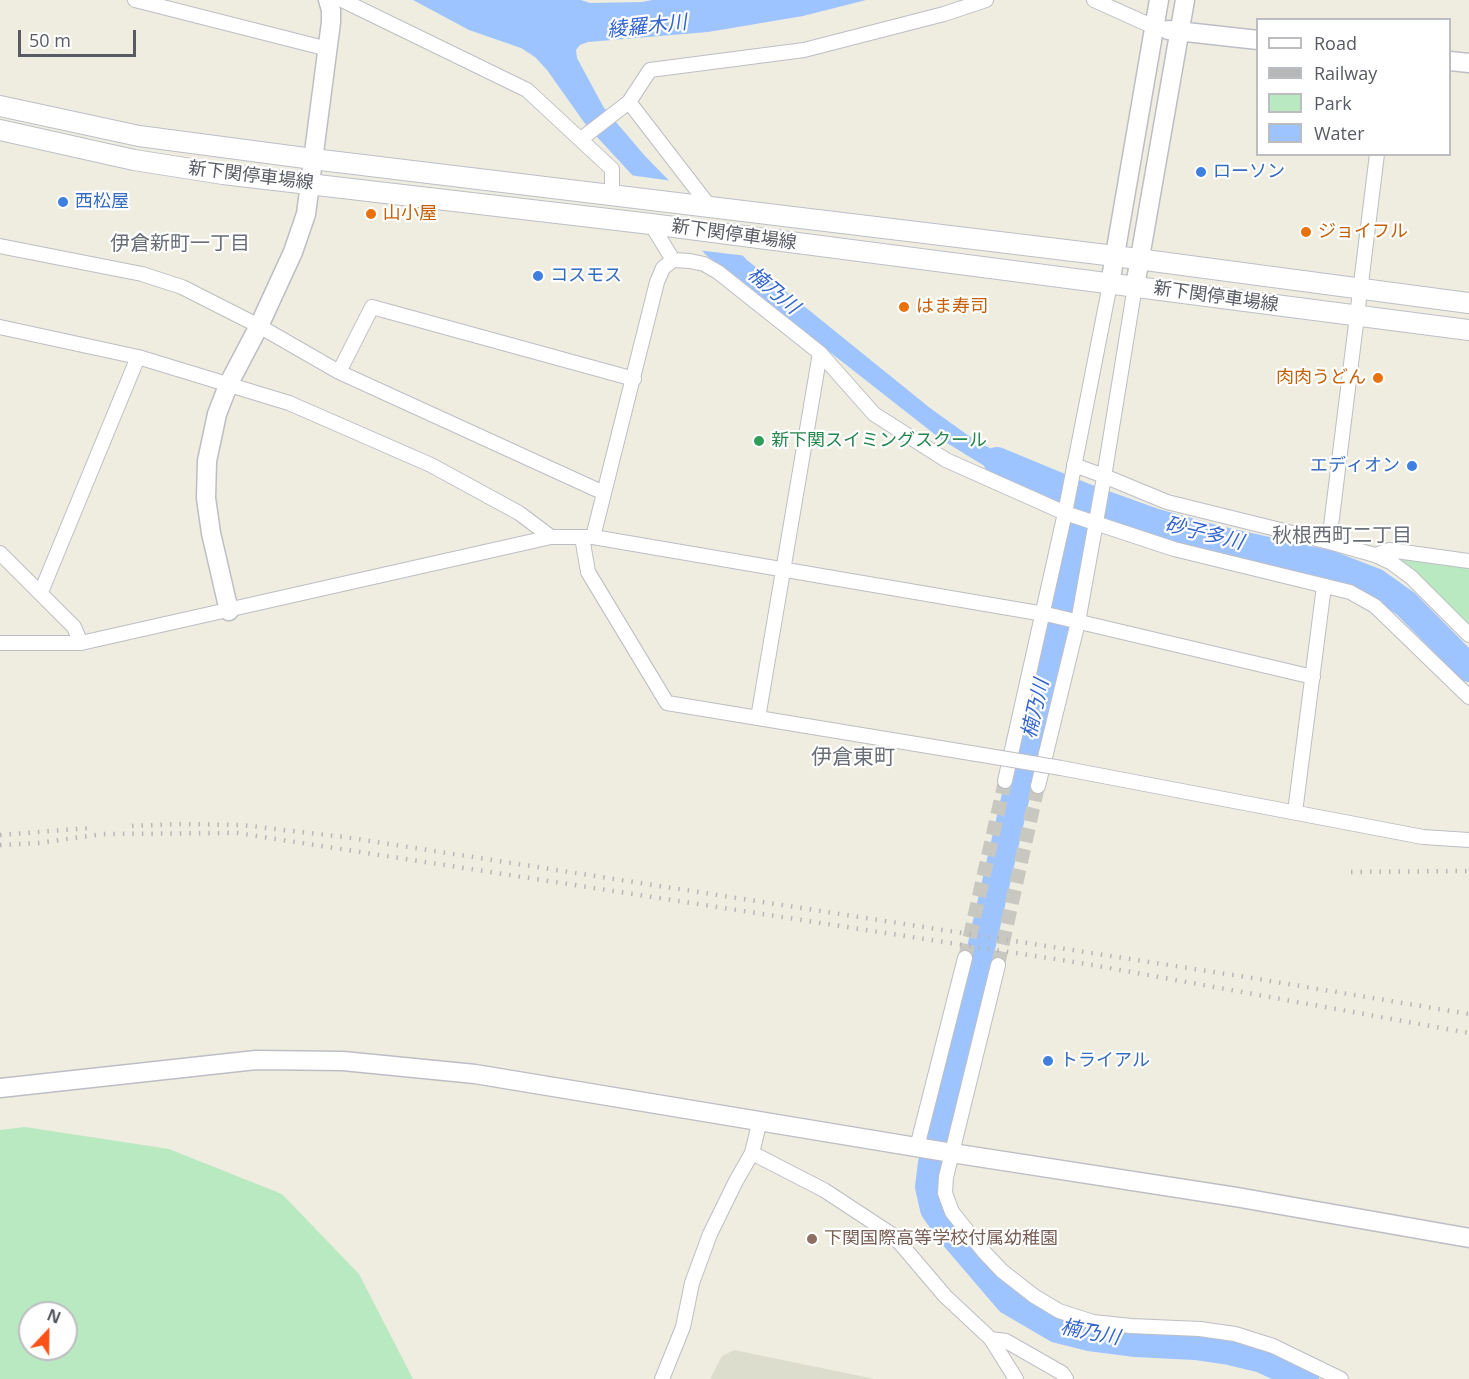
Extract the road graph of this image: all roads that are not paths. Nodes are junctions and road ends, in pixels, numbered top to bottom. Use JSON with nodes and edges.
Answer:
{"nodes":[{"id":1,"x":135,"y":0,"type":"edge"},
{"id":2,"x":328,"y":0,"type":"edge"},
{"id":3,"x":342,"y":0,"type":"edge"},
{"id":4,"x":986,"y":0,"type":"edge"},
{"id":5,"x":1094,"y":0,"type":"edge"},
{"id":6,"x":1159,"y":0,"type":"edge"},
{"id":7,"x":1185,"y":0,"type":"edge"},
{"id":8,"x":1154,"y":27,"type":"junction"},
{"id":9,"x":1178,"y":32,"type":"junction"},
{"id":10,"x":1256,"y":40,"type":"edge"},
{"id":11,"x":328,"y":49,"type":"junction"},
{"id":12,"x":1451,"y":61,"type":"edge"},
{"id":13,"x":1469,"y":63,"type":"edge"},
{"id":14,"x":626,"y":105,"type":"junction"},
{"id":15,"x":0,"y":106,"type":"edge"},
{"id":16,"x":0,"y":130,"type":"edge"},
{"id":17,"x":584,"y":136,"type":"junction"},
{"id":18,"x":1377,"y":156,"type":"edge"},
{"id":19,"x":314,"y":159,"type":"junction"},
{"id":20,"x":310,"y":184,"type":"junction"},
{"id":21,"x":612,"y":194,"type":"junction"},
{"id":22,"x":709,"y":206,"type":"junction"},
{"id":23,"x":656,"y":224,"type":"junction"},
{"id":24,"x":0,"y":246,"type":"edge"},
{"id":25,"x":1115,"y":256,"type":"junction"},
{"id":26,"x":674,"y":260,"type":"junction"},
{"id":27,"x":1139,"y":260,"type":"junction"},
{"id":28,"x":1110,"y":284,"type":"junction"},
{"id":29,"x":1135,"y":286,"type":"junction"},
{"id":30,"x":1362,"y":290,"type":"junction"},
{"id":31,"x":1469,"y":303,"type":"edge"},
{"id":32,"x":1358,"y":316,"type":"junction"},
{"id":33,"x":259,"y":326,"type":"junction"},
{"id":34,"x":0,"y":327,"type":"edge"},
{"id":35,"x":1469,"y":330,"type":"edge"},
{"id":36,"x":820,"y":353,"type":"junction"},
{"id":37,"x":138,"y":357,"type":"junction"},
{"id":38,"x":339,"y":372,"type":"junction"},
{"id":39,"x":634,"y":379,"type":"junction"},
{"id":40,"x":229,"y":383,"type":"junction"},
{"id":41,"x":1074,"y":468,"type":"junction"},
{"id":42,"x":1104,"y":479,"type":"junction"},
{"id":43,"x":604,"y":492,"type":"junction"},
{"id":44,"x":1067,"y":510,"type":"junction"},
{"id":45,"x":1094,"y":520,"type":"junction"},
{"id":46,"x":551,"y":537,"type":"junction"},
{"id":47,"x":588,"y":537,"type":"junction"},
{"id":48,"x":1329,"y":542,"type":"junction"},
{"id":49,"x":0,"y":553,"type":"edge"},
{"id":50,"x":1375,"y":555,"type":"junction"},
{"id":51,"x":1469,"y":561,"type":"edge"},
{"id":52,"x":782,"y":568,"type":"junction"},
{"id":53,"x":1324,"y":586,"type":"junction"},
{"id":54,"x":41,"y":592,"type":"junction"},
{"id":55,"x":229,"y":611,"type":"junction"},
{"id":56,"x":1046,"y":614,"type":"junction"},
{"id":57,"x":1073,"y":620,"type":"junction"},
{"id":58,"x":1469,"y":636,"type":"edge"},
{"id":59,"x":0,"y":643,"type":"edge"},
{"id":60,"x":81,"y":643,"type":"junction"},
{"id":61,"x":1313,"y":677,"type":"junction"},
{"id":62,"x":1469,"y":697,"type":"edge"},
{"id":63,"x":758,"y":718,"type":"junction"},
{"id":64,"x":1005,"y":781,"type":"tunnel mouth"},
{"id":65,"x":1038,"y":786,"type":"tunnel mouth"},
{"id":66,"x":1295,"y":813,"type":"junction"},
{"id":67,"x":1469,"y":840,"type":"edge"},
{"id":68,"x":965,"y":958,"type":"tunnel mouth"},
{"id":69,"x":998,"y":965,"type":"tunnel mouth"},
{"id":70,"x":0,"y":1088,"type":"edge"},
{"id":71,"x":760,"y":1120,"type":"junction"},
{"id":72,"x":917,"y":1147,"type":"junction"},
{"id":73,"x":752,"y":1153,"type":"junction"},
{"id":74,"x":952,"y":1153,"type":"junction"},
{"id":75,"x":1469,"y":1238,"type":"edge"},
{"id":76,"x":991,"y":1339,"type":"junction"},
{"id":77,"x":662,"y":1379,"type":"edge"},
{"id":78,"x":1016,"y":1379,"type":"edge"},
{"id":79,"x":1066,"y":1379,"type":"edge"},
{"id":80,"x":1341,"y":1379,"type":"edge"}],
"edges":[{"from":1,"to":11,"type":"street"},
{"from":2,"to":11,"type":"street"},
{"from":3,"to":17,"type":"street"},
{"from":4,"to":14,"type":"street"},
{"from":5,"to":8,"type":"street"},
{"from":6,"to":8,"type":"street"},
{"from":7,"to":9,"type":"street"},
{"from":8,"to":9,"type":"street"},
{"from":8,"to":25,"type":"street"},
{"from":9,"to":10,"type":"street"},
{"from":9,"to":27,"type":"street"},
{"from":11,"to":19,"type":"street"},
{"from":12,"to":13,"type":"street"},
{"from":14,"to":17,"type":"street"},
{"from":14,"to":22,"type":"street"},
{"from":15,"to":19,"type":"main road","name":"新下関停車場線"},
{"from":16,"to":20,"type":"main road","name":"新下関停車場線"},
{"from":17,"to":21,"type":"street"},
{"from":18,"to":30,"type":"street"},
{"from":19,"to":20,"type":"street"},
{"from":19,"to":21,"type":"main road","name":"新下関停車場線"},
{"from":20,"to":23,"type":"main road","name":"新下関停車場線"},
{"from":20,"to":33,"type":"street"},
{"from":21,"to":22,"type":"main road","name":"新下関停車場線"},
{"from":22,"to":25,"type":"main road","name":"新下関停車場線"},
{"from":23,"to":26,"type":"street"},
{"from":23,"to":28,"type":"main road","name":"新下関停車場線"},
{"from":24,"to":33,"type":"street"},
{"from":25,"to":27,"type":"main road","name":"新下関停車場線"},
{"from":25,"to":28,"type":"street"},
{"from":26,"to":36,"type":"street"},
{"from":26,"to":39,"type":"street"},
{"from":27,"to":29,"type":"street"},
{"from":27,"to":30,"type":"main road","name":"新下関停車場線"},
{"from":28,"to":29,"type":"main road","name":"新下関停車場線"},
{"from":28,"to":41,"type":"street"},
{"from":29,"to":32,"type":"main road","name":"新下関停車場線"},
{"from":29,"to":42,"type":"street"},
{"from":30,"to":31,"type":"main road","name":"新下関停車場線"},
{"from":30,"to":32,"type":"street"},
{"from":32,"to":35,"type":"main road","name":"新下関停車場線"},
{"from":32,"to":48,"type":"street"},
{"from":33,"to":38,"type":"street"},
{"from":33,"to":40,"type":"street"},
{"from":34,"to":37,"type":"street"},
{"from":36,"to":44,"type":"street"},
{"from":36,"to":52,"type":"street"},
{"from":37,"to":40,"type":"street"},
{"from":37,"to":54,"type":"street"},
{"from":38,"to":39,"type":"street"},
{"from":38,"to":43,"type":"street"},
{"from":39,"to":43,"type":"street"},
{"from":40,"to":46,"type":"street"},
{"from":40,"to":55,"type":"street"},
{"from":41,"to":42,"type":"street"},
{"from":41,"to":44,"type":"street"},
{"from":42,"to":45,"type":"street"},
{"from":42,"to":48,"type":"street"},
{"from":43,"to":47,"type":"street"},
{"from":44,"to":45,"type":"street"},
{"from":44,"to":56,"type":"street"},
{"from":45,"to":53,"type":"street"},
{"from":45,"to":57,"type":"street"},
{"from":46,"to":47,"type":"street"},
{"from":46,"to":55,"type":"street"},
{"from":47,"to":52,"type":"street"},
{"from":47,"to":63,"type":"street"},
{"from":48,"to":50,"type":"street"},
{"from":49,"to":54,"type":"street"},
{"from":50,"to":51,"type":"street"},
{"from":50,"to":58,"type":"street"},
{"from":52,"to":56,"type":"street"},
{"from":52,"to":63,"type":"street"},
{"from":53,"to":61,"type":"street"},
{"from":53,"to":62,"type":"street"},
{"from":54,"to":60,"type":"street"},
{"from":55,"to":60,"type":"street"},
{"from":56,"to":57,"type":"street"},
{"from":56,"to":64,"type":"street"},
{"from":57,"to":61,"type":"street"},
{"from":57,"to":65,"type":"street"},
{"from":59,"to":60,"type":"street"},
{"from":61,"to":66,"type":"street"},
{"from":63,"to":66,"type":"street","bridge":true},
{"from":66,"to":67,"type":"street"},
{"from":68,"to":72,"type":"street"},
{"from":69,"to":74,"type":"street"},
{"from":70,"to":71,"type":"street"},
{"from":71,"to":72,"type":"street"},
{"from":71,"to":73,"type":"street"},
{"from":72,"to":74,"type":"street"},
{"from":73,"to":76,"type":"street"},
{"from":73,"to":77,"type":"street"},
{"from":74,"to":75,"type":"street"},
{"from":74,"to":80,"type":"street"},
{"from":76,"to":78,"type":"street"},
{"from":76,"to":79,"type":"street"}]}
